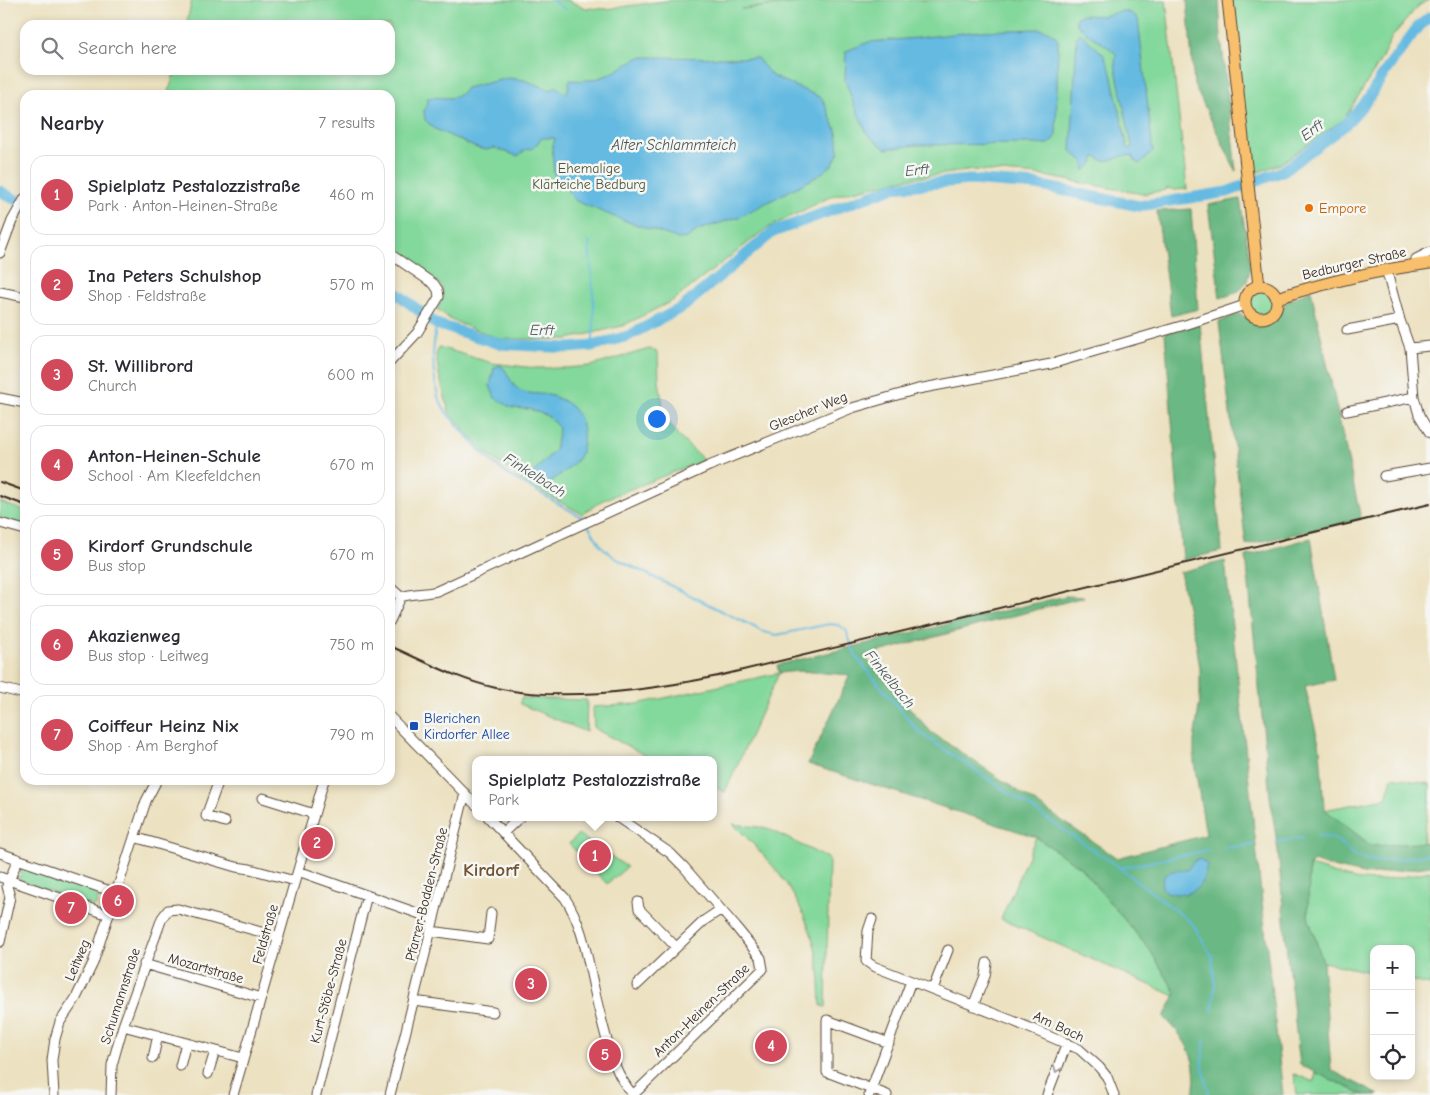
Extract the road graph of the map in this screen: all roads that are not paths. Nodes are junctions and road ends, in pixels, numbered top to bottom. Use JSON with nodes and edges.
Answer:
{"nodes":[{"id":1,"x":1228,"y":0,"type":"edge"},
{"id":2,"x":20,"y":207,"type":"edge"},
{"id":3,"x":1430,"y":252,"type":"edge"},
{"id":4,"x":0,"y":253,"type":"edge"},
{"id":5,"x":395,"y":257,"type":"edge"},
{"id":6,"x":1430,"y":263,"type":"edge"},
{"id":7,"x":1418,"y":264,"type":"junction"},
{"id":8,"x":1386,"y":269,"type":"junction"},
{"id":9,"x":1259,"y":286,"type":"junction"},
{"id":10,"x":0,"y":292,"type":"edge"},
{"id":11,"x":20,"y":296,"type":"edge"},
{"id":12,"x":1277,"y":298,"type":"junction"},
{"id":13,"x":1245,"y":305,"type":"junction"},
{"id":14,"x":1400,"y":320,"type":"junction"},
{"id":15,"x":1347,"y":330,"type":"dead end"},
{"id":16,"x":1430,"y":346,"type":"edge"},
{"id":17,"x":1410,"y":348,"type":"junction"},
{"id":18,"x":395,"y":356,"type":"edge"},
{"id":19,"x":1414,"y":397,"type":"junction"},
{"id":20,"x":0,"y":398,"type":"edge"},
{"id":21,"x":20,"y":402,"type":"edge"},
{"id":22,"x":1347,"y":410,"type":"dead end"},
{"id":23,"x":1430,"y":433,"type":"edge"},
{"id":24,"x":1430,"y":468,"type":"edge"},
{"id":25,"x":1384,"y":476,"type":"dead end"},
{"id":26,"x":0,"y":523,"type":"edge"},
{"id":27,"x":20,"y":529,"type":"edge"},
{"id":28,"x":395,"y":591,"type":"edge"},
{"id":29,"x":402,"y":597,"type":"junction"},
{"id":30,"x":395,"y":611,"type":"edge"},
{"id":31,"x":0,"y":688,"type":"edge"},
{"id":32,"x":20,"y":693,"type":"edge"},
{"id":33,"x":395,"y":722,"type":"edge"},
{"id":34,"x":154,"y":785,"type":"edge"},
{"id":35,"x":217,"y":785,"type":"edge"},
{"id":36,"x":323,"y":785,"type":"edge"},
{"id":37,"x":465,"y":793,"type":"junction"},
{"id":38,"x":263,"y":798,"type":"dead end"},
{"id":39,"x":472,"y":801,"type":"edge"},
{"id":40,"x":314,"y":814,"type":"junction"},
{"id":41,"x":492,"y":821,"type":"edge"},
{"id":42,"x":516,"y":821,"type":"edge"},
{"id":43,"x":623,"y":821,"type":"edge"},
{"id":44,"x":225,"y":822,"type":"dead end"},
{"id":45,"x":503,"y":833,"type":"junction"},
{"id":46,"x":134,"y":837,"type":"junction"},
{"id":47,"x":0,"y":853,"type":"edge"},
{"id":48,"x":18,"y":859,"type":"junction"},
{"id":49,"x":298,"y":871,"type":"junction"},
{"id":50,"x":295,"y":881,"type":"junction"},
{"id":51,"x":4,"y":884,"type":"edge"},
{"id":52,"x":116,"y":892,"type":"junction"},
{"id":53,"x":367,"y":895,"type":"junction"},
{"id":54,"x":638,"y":902,"type":"dead end"},
{"id":55,"x":720,"y":910,"type":"junction"},
{"id":56,"x":491,"y":913,"type":"dead end"},
{"id":57,"x":109,"y":915,"type":"junction"},
{"id":58,"x":434,"y":919,"type":"junction"},
{"id":59,"x":872,"y":919,"type":"dead end"},
{"id":60,"x":431,"y":931,"type":"junction"},
{"id":61,"x":279,"y":937,"type":"junction"},
{"id":62,"x":0,"y":942,"type":"edge"},
{"id":63,"x":676,"y":948,"type":"junction"},
{"id":64,"x":948,"y":950,"type":"dead end"},
{"id":65,"x":987,"y":962,"type":"dead end"},
{"id":66,"x":144,"y":964,"type":"junction"},
{"id":67,"x":911,"y":981,"type":"junction"},
{"id":68,"x":637,"y":985,"type":"dead end"},
{"id":69,"x":933,"y":989,"type":"junction"},
{"id":70,"x":261,"y":998,"type":"junction"},
{"id":71,"x":414,"y":1001,"type":"junction"},
{"id":72,"x":973,"y":1006,"type":"junction"},
{"id":73,"x":493,"y":1012,"type":"dead end"},
{"id":74,"x":123,"y":1026,"type":"junction"},
{"id":75,"x":158,"y":1036,"type":"junction"},
{"id":76,"x":186,"y":1043,"type":"junction"},
{"id":77,"x":1067,"y":1043,"type":"junction"},
{"id":78,"x":889,"y":1044,"type":"junction"},
{"id":79,"x":215,"y":1051,"type":"junction"},
{"id":80,"x":152,"y":1058,"type":"dead end"},
{"id":81,"x":243,"y":1058,"type":"junction"},
{"id":82,"x":180,"y":1066,"type":"dead end"},
{"id":83,"x":208,"y":1074,"type":"dead end"},
{"id":84,"x":870,"y":1092,"type":"edge"},
{"id":85,"x":54,"y":1095,"type":"edge"},
{"id":86,"x":110,"y":1095,"type":"edge"},
{"id":87,"x":233,"y":1095,"type":"edge"},
{"id":88,"x":316,"y":1095,"type":"edge"},
{"id":89,"x":390,"y":1095,"type":"edge"},
{"id":90,"x":633,"y":1095,"type":"edge"},
{"id":91,"x":887,"y":1095,"type":"edge"},
{"id":92,"x":1047,"y":1095,"type":"edge"},
{"id":93,"x":1114,"y":1095,"type":"edge"}],
"edges":[{"from":1,"to":9,"type":"main road"},
{"from":2,"to":4,"type":"street"},
{"from":3,"to":7,"type":"street","name":"Bedburger Straße"},
{"from":5,"to":18,"type":"street"},
{"from":6,"to":7,"type":"main road"},
{"from":7,"to":8,"type":"main road","name":"Bedburger Straße"},
{"from":8,"to":12,"type":"main road","name":"Bedburger Straße"},
{"from":8,"to":14,"type":"street"},
{"from":9,"to":12,"type":"main road"},
{"from":9,"to":13,"type":"main road"},
{"from":10,"to":11,"type":"street"},
{"from":12,"to":13,"type":"main road"},
{"from":13,"to":29,"type":"street","name":"Glescher Weg"},
{"from":14,"to":15,"type":"street"},
{"from":14,"to":17,"type":"street"},
{"from":16,"to":17,"type":"street"},
{"from":17,"to":19,"type":"street"},
{"from":19,"to":22,"type":"street"},
{"from":19,"to":23,"type":"street"},
{"from":20,"to":21,"type":"street"},
{"from":24,"to":25,"type":"street"},
{"from":26,"to":27,"type":"street"},
{"from":28,"to":29,"type":"street"},
{"from":29,"to":30,"type":"street"},
{"from":31,"to":32,"type":"street"},
{"from":33,"to":37,"type":"street"},
{"from":34,"to":46,"type":"street","name":"Leitweg"},
{"from":35,"to":44,"type":"street"},
{"from":36,"to":40,"type":"street","name":"Feldstraße"},
{"from":37,"to":39,"type":"street"},
{"from":37,"to":58,"type":"street","name":"Pfarrer-Bodden-Straße"},
{"from":38,"to":40,"type":"street"},
{"from":40,"to":49,"type":"street","name":"Feldstraße"},
{"from":41,"to":45,"type":"street"},
{"from":42,"to":45,"type":"street"},
{"from":43,"to":55,"type":"street","name":"Anton-Heinen-Straße"},
{"from":45,"to":90,"type":"street"},
{"from":46,"to":50,"type":"street"},
{"from":46,"to":52,"type":"street","name":"Leitweg"},
{"from":47,"to":48,"type":"street"},
{"from":48,"to":51,"type":"street"},
{"from":48,"to":52,"type":"street"},
{"from":49,"to":50,"type":"street","name":"Feldstraße"},
{"from":49,"to":53,"type":"street"},
{"from":50,"to":61,"type":"street","name":"Feldstraße"},
{"from":51,"to":57,"type":"street"},
{"from":51,"to":62,"type":"street"},
{"from":52,"to":57,"type":"street","name":"Leitweg"},
{"from":53,"to":58,"type":"street"},
{"from":53,"to":88,"type":"street","name":"Kurt-Stöbe-Straße"},
{"from":54,"to":63,"type":"street"},
{"from":55,"to":63,"type":"street"},
{"from":55,"to":90,"type":"street","name":"Anton-Heinen-Straße"},
{"from":56,"to":60,"type":"street"},
{"from":57,"to":85,"type":"street","name":"Leitweg"},
{"from":58,"to":60,"type":"street","name":"Pfarrer-Bodden-Straße"},
{"from":59,"to":67,"type":"street","name":"Am Bach"},
{"from":60,"to":71,"type":"street","name":"Pfarrer-Bodden-Straße"},
{"from":61,"to":66,"type":"street","name":"Schumannstraße"},
{"from":61,"to":70,"type":"street","name":"Feldstraße"},
{"from":63,"to":68,"type":"street"},
{"from":64,"to":69,"type":"street"},
{"from":65,"to":72,"type":"street"},
{"from":66,"to":70,"type":"street","name":"Mozartstraße"},
{"from":66,"to":74,"type":"street","name":"Schumannstraße"},
{"from":67,"to":69,"type":"street","name":"Am Bach"},
{"from":67,"to":78,"type":"street"},
{"from":69,"to":72,"type":"street","name":"Am Bach"},
{"from":70,"to":81,"type":"street","name":"Feldstraße"},
{"from":71,"to":73,"type":"street"},
{"from":71,"to":89,"type":"street","name":"Pfarrer-Bodden-Straße"},
{"from":72,"to":77,"type":"street","name":"Am Bach"},
{"from":74,"to":75,"type":"street"},
{"from":74,"to":86,"type":"street","name":"Schumannstraße"},
{"from":75,"to":76,"type":"street"},
{"from":75,"to":80,"type":"street"},
{"from":76,"to":79,"type":"street"},
{"from":76,"to":82,"type":"street"},
{"from":77,"to":92,"type":"street","one_way":true},
{"from":77,"to":93,"type":"street","name":"Am Bach"},
{"from":78,"to":84,"type":"street"},
{"from":78,"to":84,"type":"street"},
{"from":79,"to":81,"type":"street"},
{"from":79,"to":83,"type":"street"},
{"from":81,"to":87,"type":"street","name":"Feldstraße"},
{"from":84,"to":91,"type":"street"}]}
